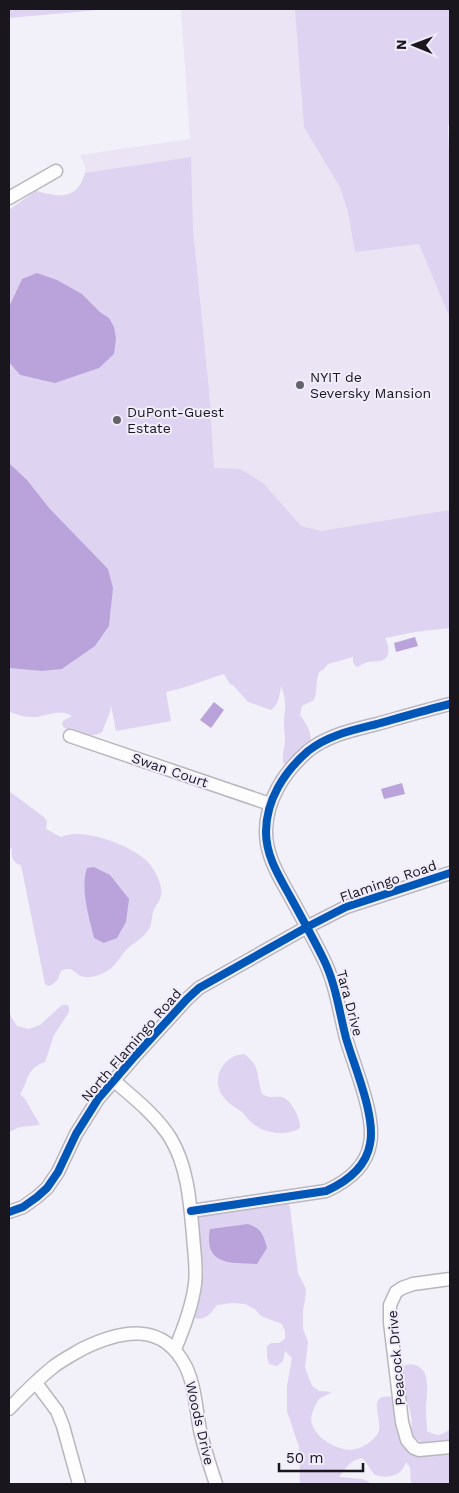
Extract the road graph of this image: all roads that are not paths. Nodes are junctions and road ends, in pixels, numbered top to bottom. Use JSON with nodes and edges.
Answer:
{"nodes":[{"id":1,"x":56,"y":170,"type":"dead end"},
{"id":2,"x":9,"y":198,"type":"edge"},
{"id":3,"x":450,"y":704,"type":"edge"},
{"id":4,"x":70,"y":736,"type":"dead end"},
{"id":5,"x":270,"y":804,"type":"junction"},
{"id":6,"x":450,"y":873,"type":"edge"},
{"id":7,"x":307,"y":927,"type":"junction"},
{"id":8,"x":113,"y":1080,"type":"junction"},
{"id":9,"x":191,"y":1211,"type":"junction"},
{"id":10,"x":9,"y":1212,"type":"edge"},
{"id":11,"x":450,"y":1279,"type":"edge"},
{"id":12,"x":175,"y":1349,"type":"junction"},
{"id":13,"x":36,"y":1383,"type":"junction"},
{"id":14,"x":9,"y":1409,"type":"edge"},
{"id":15,"x":450,"y":1447,"type":"edge"},
{"id":16,"x":79,"y":1484,"type":"edge"},
{"id":17,"x":216,"y":1484,"type":"edge"}],
"edges":[{"from":1,"to":2,"type":"street"},
{"from":3,"to":5,"type":"street","name":"Tara Drive"},
{"from":4,"to":5,"type":"street","name":"Swan Court"},
{"from":5,"to":7,"type":"street","name":"Tara Drive"},
{"from":6,"to":7,"type":"street","name":"Flamingo Road"},
{"from":7,"to":8,"type":"street","name":"North Flamingo Road"},
{"from":7,"to":9,"type":"street","name":"Tara Drive"},
{"from":8,"to":9,"type":"street"},
{"from":8,"to":10,"type":"street","name":"North Flamingo Road"},
{"from":9,"to":12,"type":"street"},
{"from":11,"to":15,"type":"street","name":"Peacock Drive"},
{"from":12,"to":13,"type":"street","name":"Woods Drive"},
{"from":12,"to":17,"type":"street","name":"Woods Drive"},
{"from":13,"to":14,"type":"street","name":"Woods Drive"},
{"from":13,"to":16,"type":"street"}]}
